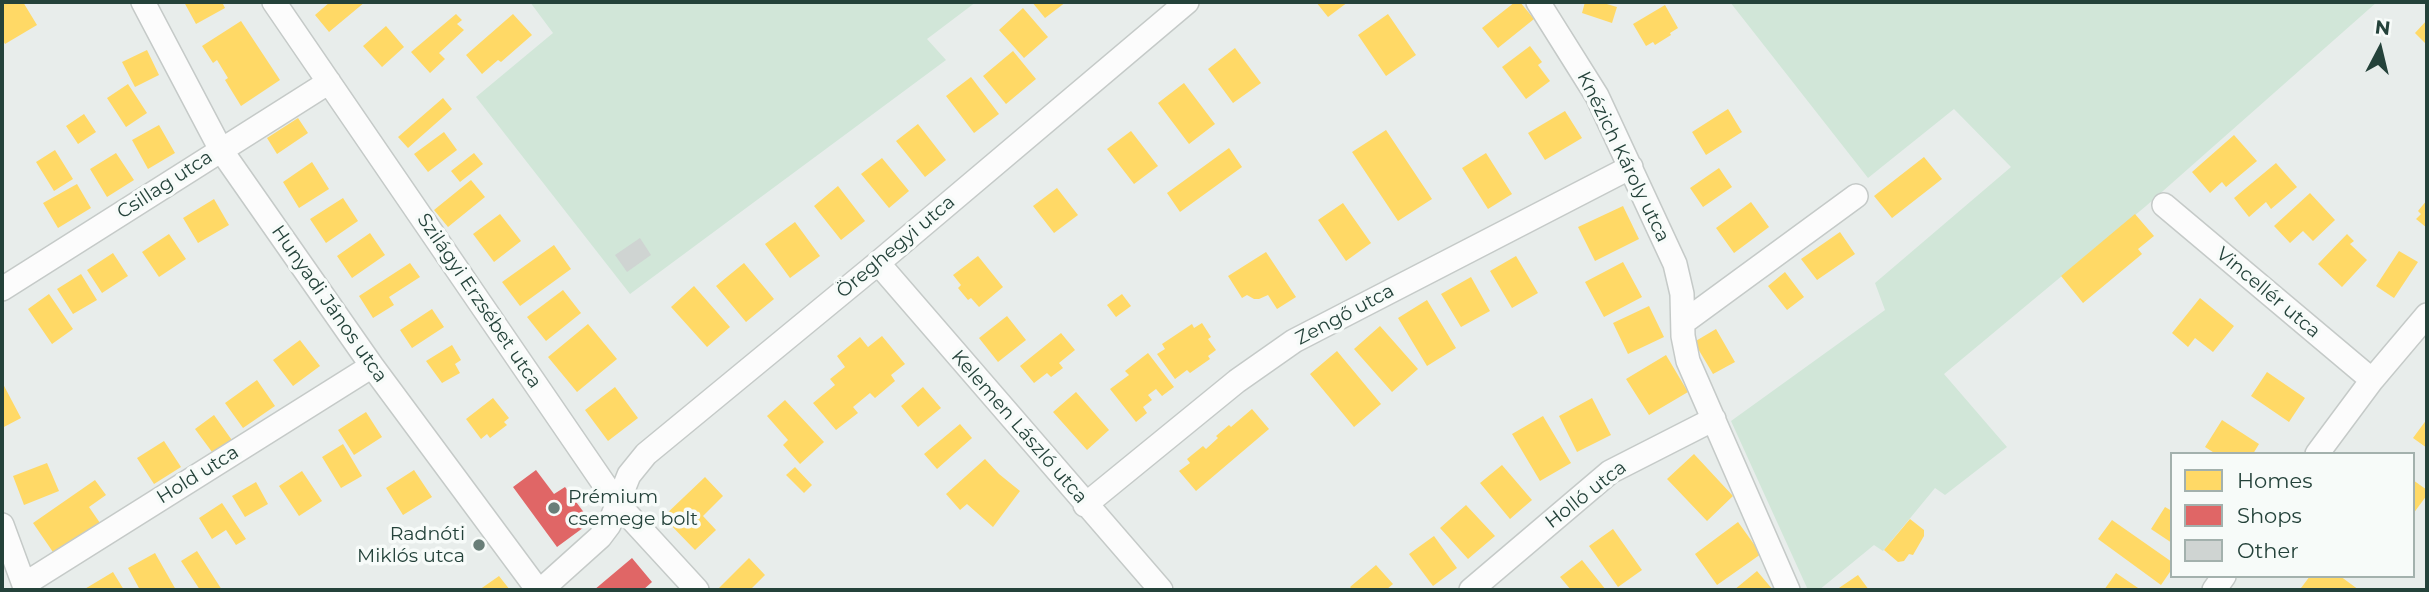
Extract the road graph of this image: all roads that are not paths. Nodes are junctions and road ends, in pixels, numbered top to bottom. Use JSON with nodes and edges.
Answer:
{"nodes":[{"id":1,"x":143,"y":2,"type":"edge"},
{"id":2,"x":274,"y":2,"type":"edge"},
{"id":3,"x":1187,"y":2,"type":"edge"},
{"id":4,"x":1538,"y":2,"type":"edge"},
{"id":5,"x":330,"y":82,"type":"junction"},
{"id":6,"x":221,"y":150,"type":"junction"},
{"id":7,"x":1631,"y":167,"type":"junction"},
{"id":8,"x":1856,"y":197,"type":"dead end"},
{"id":9,"x":2164,"y":205,"type":"dead end"},
{"id":10,"x":878,"y":263,"type":"junction"},
{"id":11,"x":2,"y":289,"type":"edge"},
{"id":12,"x":2427,"y":316,"type":"edge"},
{"id":13,"x":1684,"y":322,"type":"junction"},
{"id":14,"x":372,"y":366,"type":"junction"},
{"id":15,"x":2372,"y":380,"type":"junction"},
{"id":16,"x":1714,"y":419,"type":"junction"},
{"id":17,"x":2318,"y":452,"type":"edge"},
{"id":18,"x":617,"y":503,"type":"junction"},
{"id":19,"x":1085,"y":505,"type":"junction"},
{"id":20,"x":2,"y":525,"type":"edge"},
{"id":21,"x":25,"y":587,"type":"edge"},
{"id":22,"x":539,"y":590,"type":"edge"},
{"id":23,"x":696,"y":590,"type":"edge"},
{"id":24,"x":1161,"y":590,"type":"edge"},
{"id":25,"x":1471,"y":590,"type":"edge"},
{"id":26,"x":1788,"y":590,"type":"edge"}],
"edges":[{"from":1,"to":6,"type":"street","name":"Hunyadi János utca"},
{"from":2,"to":5,"type":"street","name":"Szilágyi Erzsébet utca"},
{"from":3,"to":10,"type":"street","name":"Öreghegyi utca"},
{"from":4,"to":7,"type":"street","name":"Knézich Károly utca"},
{"from":5,"to":6,"type":"street","name":"Csillag utca"},
{"from":5,"to":18,"type":"street","name":"Szilágyi Erzsébet utca"},
{"from":6,"to":11,"type":"street","name":"Csillag utca"},
{"from":6,"to":14,"type":"street","name":"Hunyadi János utca"},
{"from":7,"to":13,"type":"street","name":"Knézich Károly utca"},
{"from":7,"to":19,"type":"street","name":"Zengő utca"},
{"from":8,"to":13,"type":"street"},
{"from":9,"to":15,"type":"street","name":"Vincellér utca"},
{"from":10,"to":18,"type":"street","name":"Öreghegyi utca"},
{"from":10,"to":19,"type":"street","name":"Kelemen László utca"},
{"from":12,"to":15,"type":"street"},
{"from":13,"to":16,"type":"street","name":"Knézich Károly utca"},
{"from":14,"to":21,"type":"street","name":"Hold utca"},
{"from":14,"to":22,"type":"street","name":"Hunyadi János utca"},
{"from":15,"to":17,"type":"street"},
{"from":16,"to":25,"type":"street","name":"Holló utca"},
{"from":16,"to":26,"type":"street","name":"Knézich Károly utca"},
{"from":18,"to":22,"type":"street"},
{"from":18,"to":23,"type":"street","name":"Szilágyi Erzsébet utca"},
{"from":19,"to":24,"type":"street","name":"Kelemen László utca"},
{"from":20,"to":21,"type":"street"}]}
